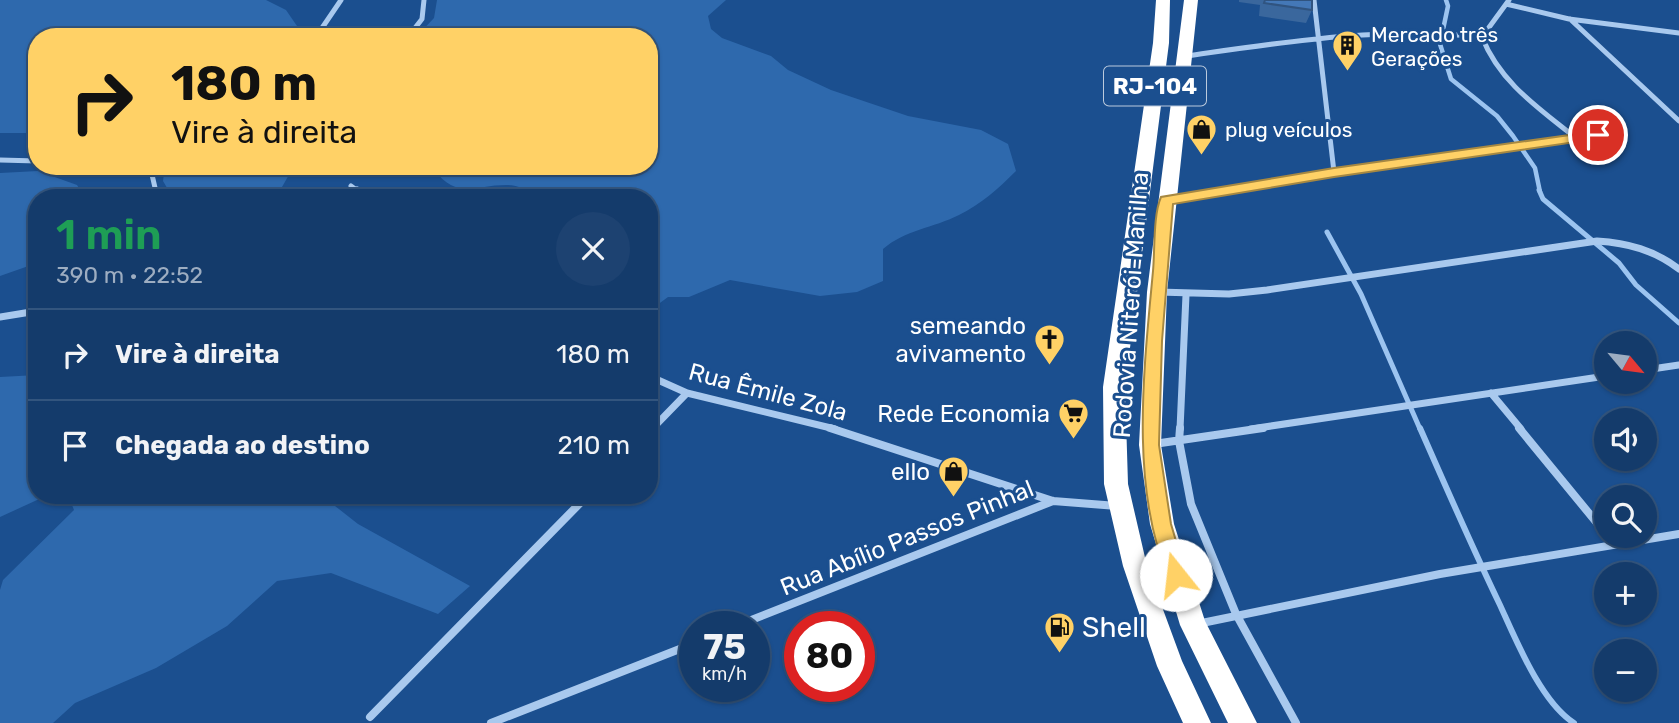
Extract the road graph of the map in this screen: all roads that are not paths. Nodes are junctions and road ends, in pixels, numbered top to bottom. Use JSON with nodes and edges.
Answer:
{"nodes":[{"id":1,"x":341,"y":0,"type":"edge"},
{"id":2,"x":425,"y":0,"type":"edge"},
{"id":3,"x":1163,"y":0,"type":"edge"},
{"id":4,"x":1191,"y":0,"type":"edge"},
{"id":5,"x":1314,"y":0,"type":"edge"},
{"id":6,"x":1507,"y":2,"type":"edge"},
{"id":7,"x":1569,"y":19,"type":"junction"},
{"id":8,"x":321,"y":28,"type":"edge"},
{"id":9,"x":415,"y":28,"type":"edge"},
{"id":10,"x":1679,"y":33,"type":"edge"},
{"id":11,"x":1482,"y":37,"type":"junction"},
{"id":12,"x":1318,"y":38,"type":"junction"},
{"id":13,"x":1186,"y":56,"type":"junction"},
{"id":14,"x":1679,"y":121,"type":"edge"},
{"id":15,"x":1620,"y":132,"type":"dead end"},
{"id":16,"x":1577,"y":139,"type":"junction"},
{"id":17,"x":0,"y":160,"type":"edge"},
{"id":18,"x":28,"y":161,"type":"edge"},
{"id":19,"x":1334,"y":172,"type":"junction"},
{"id":20,"x":351,"y":186,"type":"dead end"},
{"id":21,"x":355,"y":189,"type":"edge"},
{"id":22,"x":1166,"y":201,"type":"junction"},
{"id":23,"x":1679,"y":269,"type":"edge"},
{"id":24,"x":1157,"y":292,"type":"junction"},
{"id":25,"x":1186,"y":295,"type":"junction"},
{"id":26,"x":28,"y":312,"type":"edge"},
{"id":27,"x":0,"y":317,"type":"edge"},
{"id":28,"x":1679,"y":365,"type":"edge"},
{"id":29,"x":1657,"y":368,"type":"edge"},
{"id":30,"x":1594,"y":378,"type":"edge"},
{"id":31,"x":658,"y":380,"type":"edge"},
{"id":32,"x":687,"y":393,"type":"junction"},
{"id":33,"x":1491,"y":393,"type":"junction"},
{"id":34,"x":658,"y":423,"type":"edge"},
{"id":35,"x":1179,"y":441,"type":"junction"},
{"id":36,"x":1150,"y":445,"type":"junction"},
{"id":37,"x":1053,"y":501,"type":"junction"},
{"id":38,"x":579,"y":504,"type":"edge"},
{"id":39,"x":1121,"y":506,"type":"junction"},
{"id":40,"x":1594,"y":519,"type":"edge"},
{"id":41,"x":1679,"y":534,"type":"edge"},
{"id":42,"x":1657,"y":538,"type":"edge"},
{"id":43,"x":1598,"y":548,"type":"edge"},
{"id":44,"x":770,"y":613,"type":"edge"},
{"id":45,"x":1236,"y":614,"type":"junction"},
{"id":46,"x":1193,"y":625,"type":"junction"},
{"id":47,"x":679,"y":649,"type":"edge"},
{"id":48,"x":370,"y":717,"type":"dead end"},
{"id":49,"x":491,"y":723,"type":"edge"},
{"id":50,"x":1197,"y":723,"type":"edge"},
{"id":51,"x":1243,"y":723,"type":"edge"},
{"id":52,"x":1296,"y":723,"type":"edge"}],
"edges":[{"from":1,"to":8,"type":"street"},
{"from":2,"to":9,"type":"street"},
{"from":3,"to":39,"type":"highway","name":"Rodovia Niterói-Manilha","number":"RJ-104"},
{"from":4,"to":13,"type":"highway","name":"Rodovia Niterói-Manilha","number":"RJ-104"},
{"from":5,"to":12,"type":"street"},
{"from":6,"to":7,"type":"street"},
{"from":6,"to":11,"type":"street"},
{"from":7,"to":10,"type":"street"},
{"from":7,"to":14,"type":"street"},
{"from":11,"to":12,"type":"street"},
{"from":11,"to":16,"type":"street"},
{"from":12,"to":13,"type":"street"},
{"from":12,"to":19,"type":"street"},
{"from":13,"to":22,"type":"highway","name":"Rodovia Niterói-Manilha","number":"RJ-104"},
{"from":15,"to":16,"type":"street"},
{"from":16,"to":19,"type":"street"},
{"from":17,"to":18,"type":"street"},
{"from":19,"to":22,"type":"street"},
{"from":20,"to":21,"type":"street"},
{"from":22,"to":24,"type":"highway","name":"Rodovia Niterói-Manilha","number":"RJ-104"},
{"from":23,"to":25,"type":"street"},
{"from":24,"to":25,"type":"street"},
{"from":24,"to":36,"type":"highway","name":"Rodovia Niterói-Manilha","number":"RJ-104"},
{"from":25,"to":35,"type":"street"},
{"from":26,"to":27,"type":"street"},
{"from":28,"to":29,"type":"street"},
{"from":30,"to":33,"type":"street"},
{"from":31,"to":32,"type":"street","name":"Rua Êmile Zola"},
{"from":32,"to":34,"type":"street"},
{"from":32,"to":37,"type":"street","name":"Rua Êmile Zola"},
{"from":33,"to":35,"type":"street"},
{"from":33,"to":40,"type":"street"},
{"from":35,"to":36,"type":"street"},
{"from":35,"to":45,"type":"street"},
{"from":36,"to":46,"type":"highway","name":"Rodovia Niterói-Manilha","number":"RJ-104"},
{"from":37,"to":39,"type":"street","name":"Rua Êmile Zola"},
{"from":37,"to":44,"type":"street","name":"Rua Abílio Passos Pinhal"},
{"from":38,"to":48,"type":"street"},
{"from":39,"to":50,"type":"highway","name":"Rodovia Niterói-Manilha","number":"RJ-104"},
{"from":41,"to":42,"type":"street"},
{"from":43,"to":45,"type":"street"},
{"from":45,"to":46,"type":"street"},
{"from":45,"to":52,"type":"street"},
{"from":46,"to":51,"type":"highway","name":"Rodovia Niterói-Manilha","number":"RJ-104"},
{"from":47,"to":49,"type":"street"}]}
